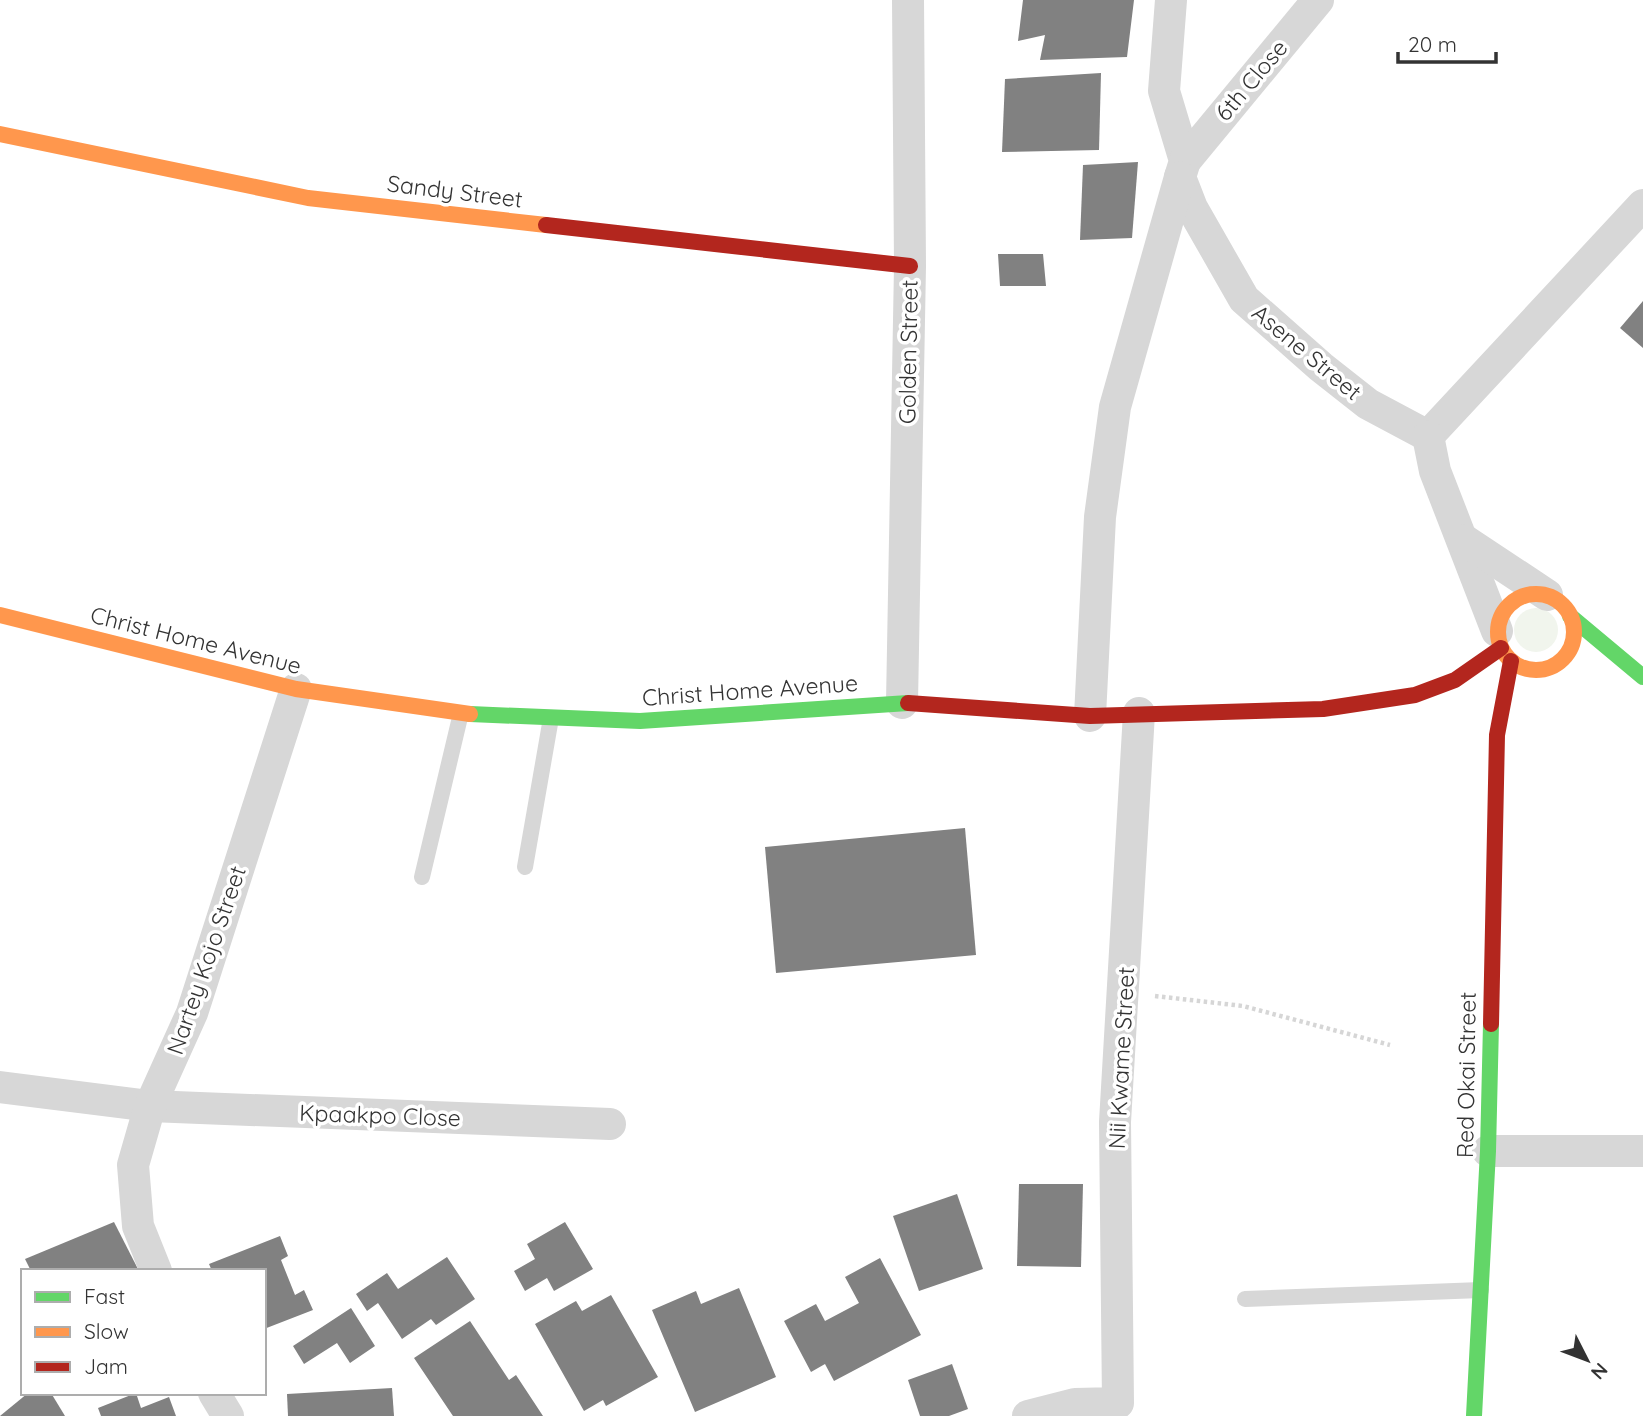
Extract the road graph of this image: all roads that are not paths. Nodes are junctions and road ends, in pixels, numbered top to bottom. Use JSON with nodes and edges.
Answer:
{"nodes":[{"id":1,"x":908,"y":0,"type":"edge"},
{"id":2,"x":1171,"y":0,"type":"edge"},
{"id":3,"x":1318,"y":0,"type":"edge"},
{"id":4,"x":0,"y":134,"type":"edge"},
{"id":5,"x":1182,"y":169,"type":"junction"},
{"id":6,"x":1643,"y":205,"type":"edge"},
{"id":7,"x":910,"y":266,"type":"junction"},
{"id":8,"x":1428,"y":436,"type":"junction"},
{"id":9,"x":1464,"y":540,"type":"junction"},
{"id":10,"x":1547,"y":595,"type":"junction"},
{"id":11,"x":0,"y":615,"type":"edge"},
{"id":12,"x":1570,"y":616,"type":"junction"},
{"id":13,"x":1499,"y":639,"type":"junction"},
{"id":14,"x":1511,"y":662,"type":"junction"},
{"id":15,"x":1583,"y":664,"type":"dead end"},
{"id":16,"x":1553,"y":665,"type":"junction"},
{"id":17,"x":1606,"y":666,"type":"dead end"},
{"id":18,"x":1636,"y":672,"type":"edge"},
{"id":19,"x":296,"y":689,"type":"junction"},
{"id":20,"x":902,"y":703,"type":"junction"},
{"id":21,"x":461,"y":713,"type":"junction"},
{"id":22,"x":1139,"y":713,"type":"junction"},
{"id":23,"x":1090,"y":716,"type":"junction"},
{"id":24,"x":551,"y":718,"type":"junction"},
{"id":25,"x":1497,"y":735,"type":"junction"},
{"id":26,"x":525,"y":867,"type":"dead end"},
{"id":27,"x":422,"y":877,"type":"dead end"},
{"id":28,"x":0,"y":1087,"type":"edge"},
{"id":29,"x":150,"y":1106,"type":"junction"},
{"id":30,"x":610,"y":1124,"type":"dead end"},
{"id":31,"x":1488,"y":1151,"type":"junction"},
{"id":32,"x":1643,"y":1151,"type":"edge"},
{"id":33,"x":155,"y":1269,"type":"edge"},
{"id":34,"x":1481,"y":1290,"type":"junction"},
{"id":35,"x":1245,"y":1299,"type":"dead end"},
{"id":36,"x":215,"y":1395,"type":"edge"},
{"id":37,"x":228,"y":1416,"type":"edge"},
{"id":38,"x":1028,"y":1416,"type":"edge"},
{"id":39,"x":1474,"y":1416,"type":"edge"}],
"edges":[{"from":1,"to":7,"type":"street","name":"Golden Street"},
{"from":2,"to":5,"type":"street","name":"Asene Street"},
{"from":3,"to":5,"type":"street","name":"6th Close"},
{"from":4,"to":7,"type":"street","name":"Sandy Street"},
{"from":5,"to":8,"type":"street","name":"Asene Street"},
{"from":5,"to":23,"type":"street"},
{"from":6,"to":8,"type":"street"},
{"from":7,"to":20,"type":"street","name":"Golden Street"},
{"from":8,"to":9,"type":"street"},
{"from":9,"to":10,"type":"street"},
{"from":9,"to":13,"type":"street"},
{"from":10,"to":12,"type":"street"},
{"from":10,"to":13,"type":"street"},
{"from":11,"to":19,"type":"street","name":"Christ Home Avenue"},
{"from":12,"to":16,"type":"street"},
{"from":12,"to":18,"type":"street"},
{"from":13,"to":14,"type":"street"},
{"from":13,"to":22,"type":"street","name":"Christ Home Avenue"},
{"from":14,"to":16,"type":"street"},
{"from":14,"to":25,"type":"street","name":"Red Okai Street"},
{"from":15,"to":16,"type":"street"},
{"from":16,"to":25,"type":"street"},
{"from":17,"to":18,"type":"street"},
{"from":19,"to":21,"type":"street","name":"Christ Home Avenue"},
{"from":19,"to":29,"type":"street","name":"Nartey Kojo Street"},
{"from":20,"to":23,"type":"street","name":"Christ Home Avenue"},
{"from":20,"to":24,"type":"street","name":"Christ Home Avenue"},
{"from":21,"to":24,"type":"street","name":"Christ Home Avenue"},
{"from":21,"to":27,"type":"lane"},
{"from":22,"to":23,"type":"street","name":"Christ Home Avenue"},
{"from":22,"to":38,"type":"street","name":"Nii Kwame Street"},
{"from":24,"to":26,"type":"lane"},
{"from":25,"to":31,"type":"street","name":"Red Okai Street"},
{"from":28,"to":29,"type":"street","name":"Kpaakpo Close"},
{"from":29,"to":30,"type":"street","name":"Kpaakpo Close"},
{"from":29,"to":33,"type":"street","name":"Nartey Kojo Street"},
{"from":31,"to":32,"type":"street"},
{"from":31,"to":34,"type":"street","name":"Red Okai Street"},
{"from":34,"to":35,"type":"lane"},
{"from":34,"to":39,"type":"street","name":"Red Okai Street"},
{"from":36,"to":37,"type":"street"}]}
